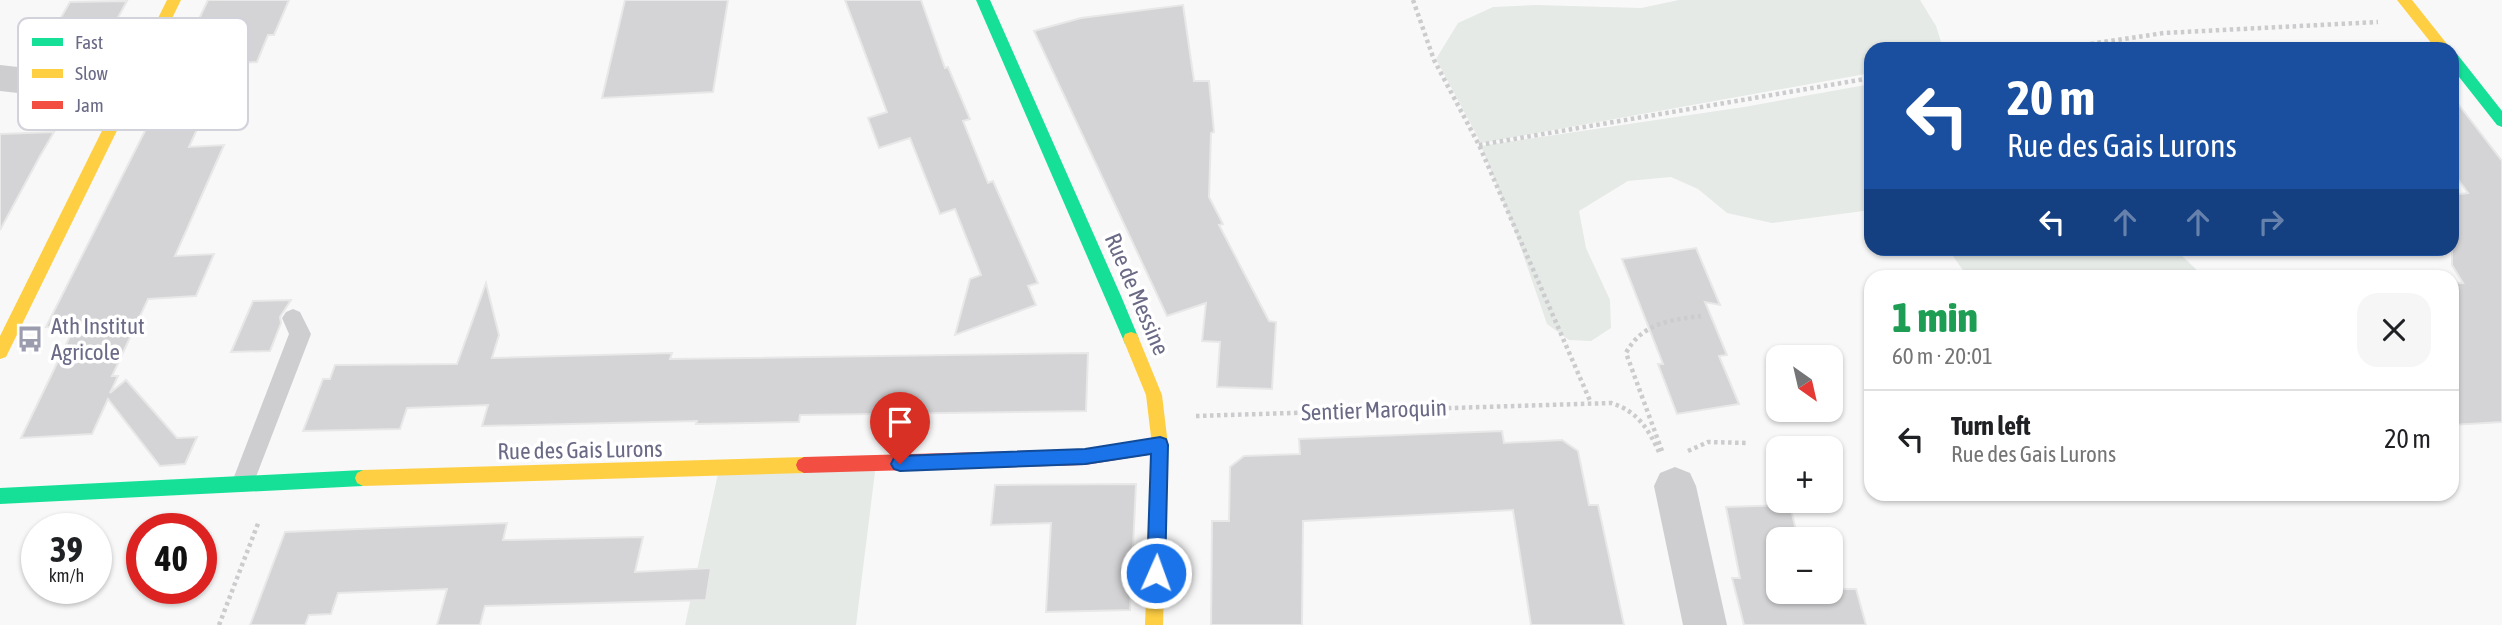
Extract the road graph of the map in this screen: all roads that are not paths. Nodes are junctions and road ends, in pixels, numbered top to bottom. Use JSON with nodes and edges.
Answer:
{"nodes":[{"id":1,"x":174,"y":0,"type":"edge"},
{"id":2,"x":983,"y":0,"type":"edge"},
{"id":3,"x":2404,"y":0,"type":"edge"},
{"id":4,"x":165,"y":18,"type":"edge"},
{"id":5,"x":2438,"y":42,"type":"edge"},
{"id":6,"x":2459,"y":67,"type":"edge"},
{"id":7,"x":0,"y":78,"type":"edge"},
{"id":8,"x":18,"y":80,"type":"edge"},
{"id":9,"x":2502,"y":121,"type":"edge"},
{"id":10,"x":108,"y":130,"type":"edge"},
{"id":11,"x":293,"y":318,"type":"dead end"},
{"id":12,"x":0,"y":352,"type":"edge"},
{"id":13,"x":1160,"y":445,"type":"junction"},
{"id":14,"x":243,"y":482,"type":"junction"},
{"id":15,"x":1675,"y":486,"type":"road end"},
{"id":16,"x":0,"y":496,"type":"edge"},
{"id":17,"x":1154,"y":625,"type":"edge"},
{"id":18,"x":1705,"y":625,"type":"edge"}],
"edges":[{"from":1,"to":4,"type":"street"},
{"from":2,"to":13,"type":"street","name":"Rue de Messine"},
{"from":3,"to":5,"type":"street"},
{"from":6,"to":9,"type":"street"},
{"from":7,"to":8,"type":"street"},
{"from":10,"to":12,"type":"street"},
{"from":11,"to":14,"type":"lane"},
{"from":13,"to":14,"type":"street","name":"Rue des Gais Lurons"},
{"from":13,"to":17,"type":"street","name":"Rue de Messine"},
{"from":14,"to":16,"type":"street","name":"Rue des Gais Lurons"},
{"from":15,"to":18,"type":"street"}]}
